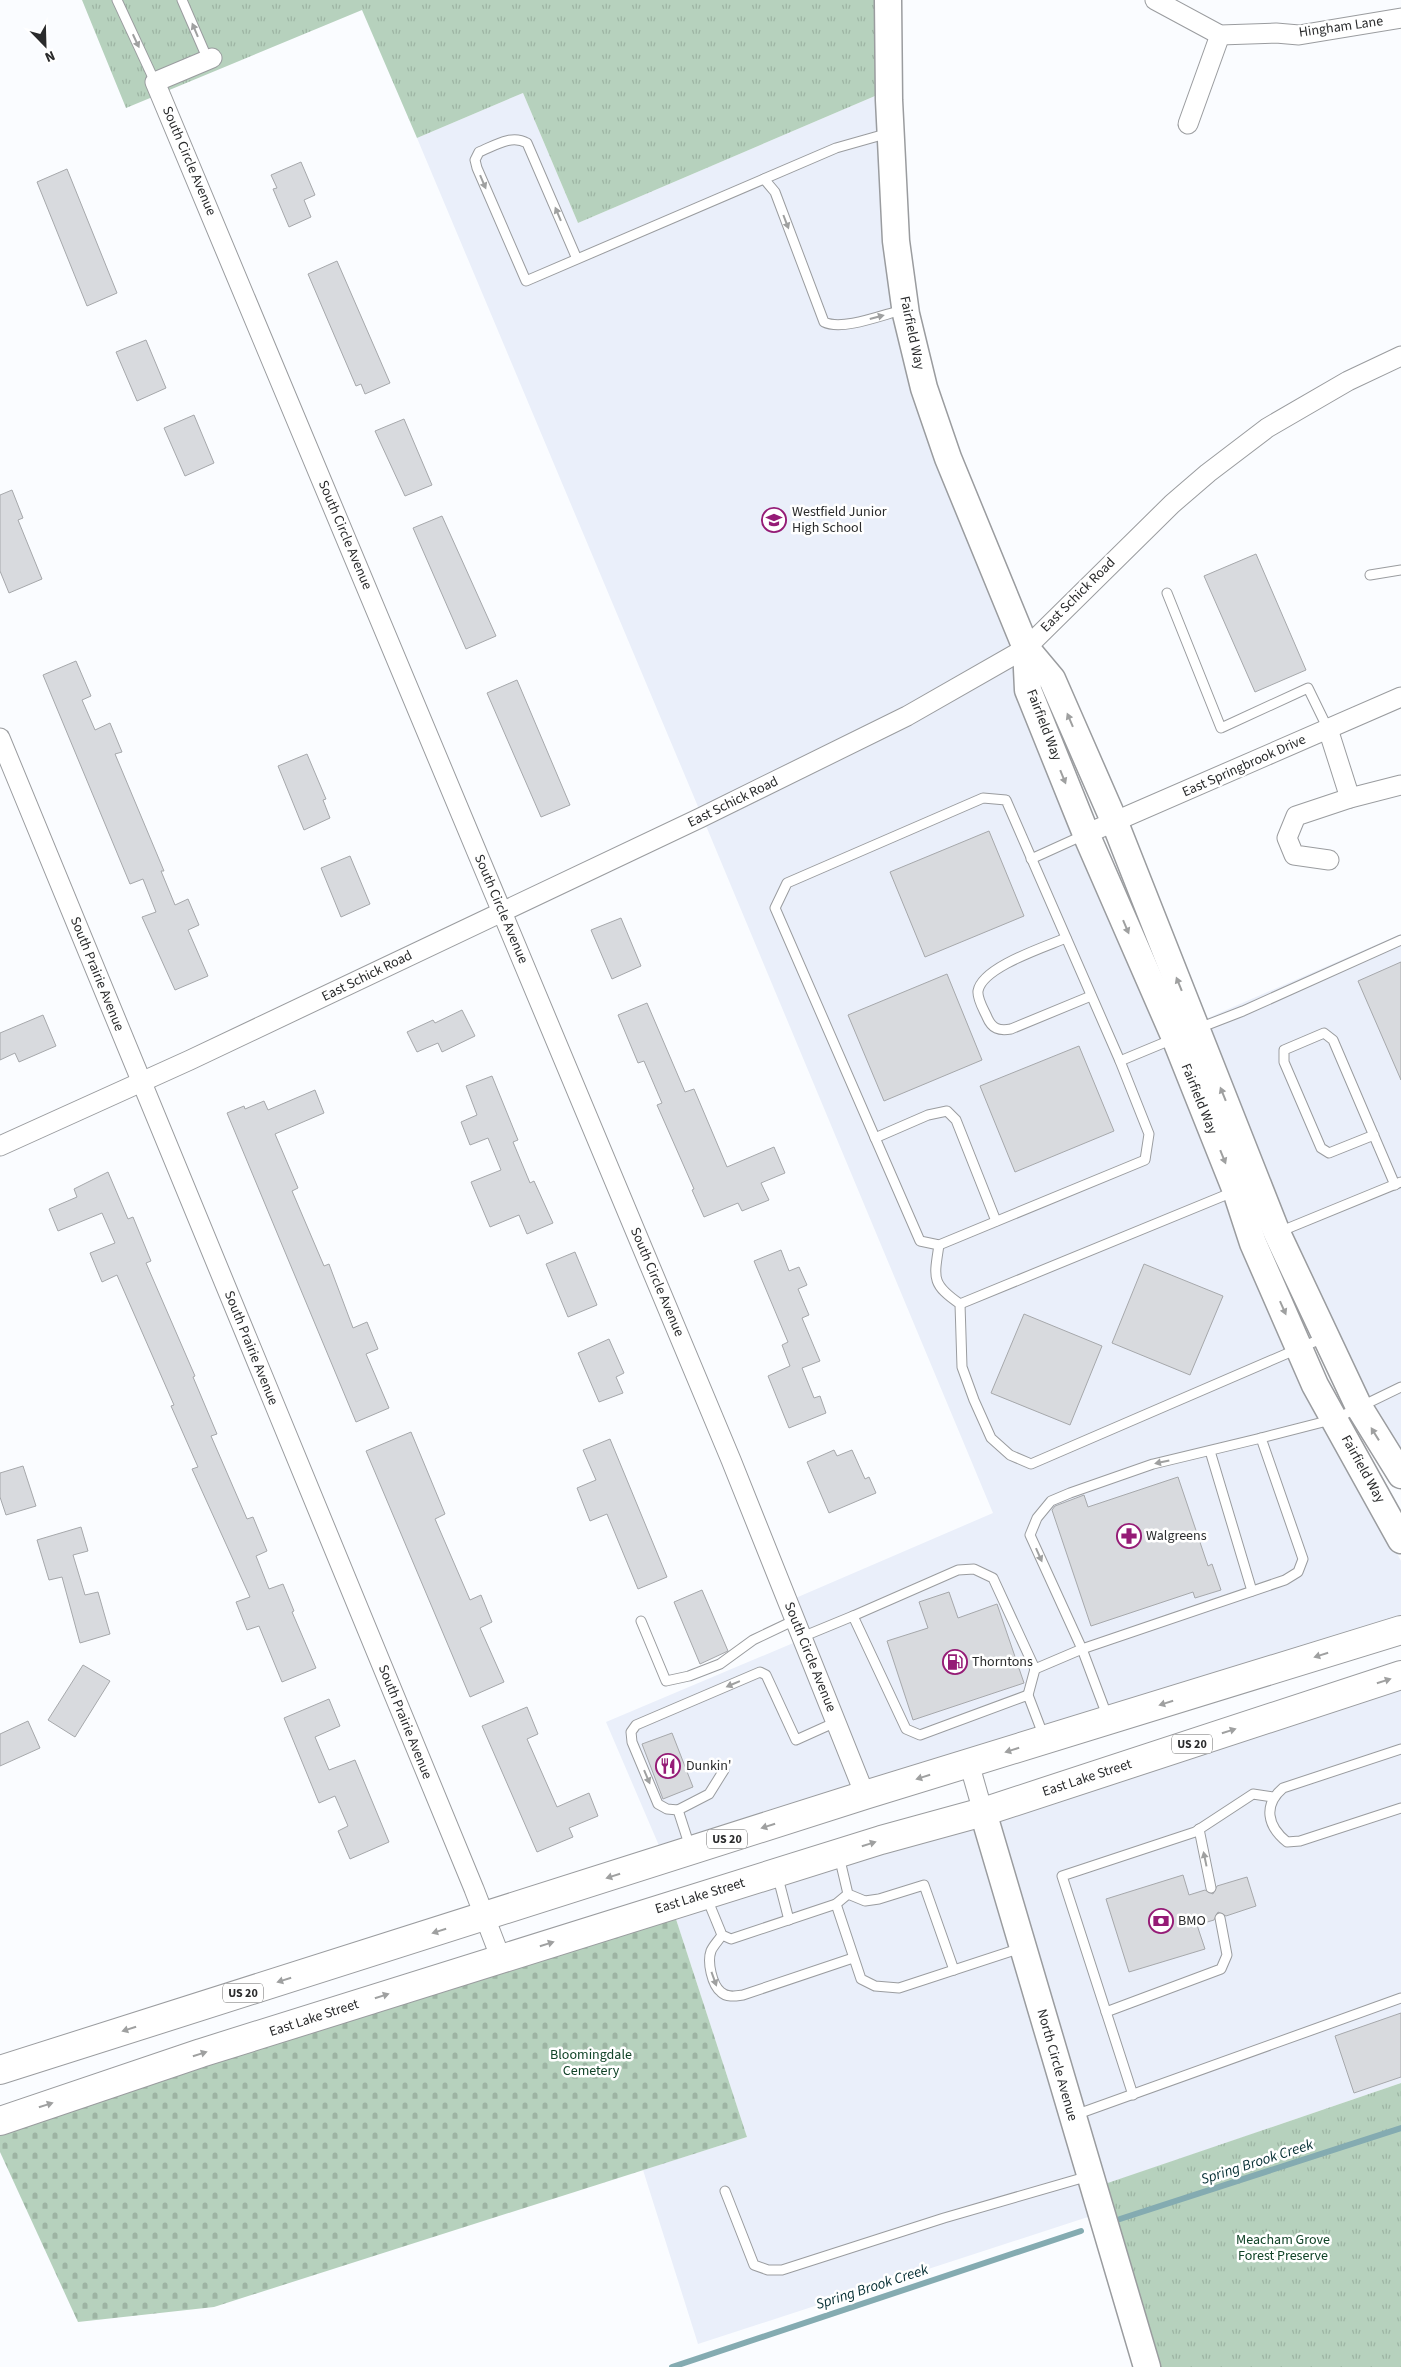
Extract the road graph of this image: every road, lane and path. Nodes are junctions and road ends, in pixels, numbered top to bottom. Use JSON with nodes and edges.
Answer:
{"nodes":[{"id":1,"x":117,"y":0,"type":"edge"},
{"id":2,"x":182,"y":0,"type":"edge"},
{"id":3,"x":888,"y":0,"type":"edge"},
{"id":4,"x":1155,"y":0,"type":"edge"},
{"id":5,"x":1401,"y":18,"type":"edge"},
{"id":6,"x":1220,"y":35,"type":"junction"},
{"id":7,"x":210,"y":59,"type":"joint"},
{"id":8,"x":155,"y":82,"type":"junction"},
{"id":9,"x":1188,"y":124,"type":"dead end"},
{"id":10,"x":890,"y":133,"type":"junction"},
{"id":11,"x":764,"y":179,"type":"junction"},
{"id":12,"x":577,"y":259,"type":"junction"},
{"id":13,"x":906,"y":309,"type":"junction"},
{"id":14,"x":1401,"y":356,"type":"edge"},
{"id":15,"x":1401,"y":570,"type":"edge"},
{"id":16,"x":1370,"y":575,"type":"dead end"},
{"id":17,"x":1166,"y":593,"type":"dead end"},
{"id":18,"x":1026,"y":648,"type":"junction"},
{"id":19,"x":1401,"y":697,"type":"edge"},
{"id":20,"x":1328,"y":729,"type":"junction"},
{"id":21,"x":0,"y":738,"type":"edge"},
{"id":22,"x":1401,"y":785,"type":"edge"},
{"id":23,"x":1350,"y":798,"type":"junction"},
{"id":24,"x":1115,"y":823,"type":"junction"},
{"id":25,"x":1086,"y":834,"type":"junction"},
{"id":26,"x":1031,"y":859,"type":"junction"},
{"id":27,"x":1329,"y":860,"type":"dead end"},
{"id":28,"x":502,"y":911,"type":"junction"},
{"id":29,"x":1066,"y":938,"type":"junction"},
{"id":30,"x":1401,"y":940,"type":"edge"},
{"id":31,"x":1091,"y":996,"type":"junction"},
{"id":32,"x":1186,"y":1034,"type":"junction"},
{"id":33,"x":1120,"y":1061,"type":"junction"},
{"id":34,"x":141,"y":1083,"type":"junction"},
{"id":35,"x":1374,"y":1135,"type":"junction"},
{"id":36,"x":875,"y":1138,"type":"junction"},
{"id":37,"x":0,"y":1146,"type":"edge"},
{"id":38,"x":1398,"y":1184,"type":"edge"},
{"id":39,"x":1248,"y":1188,"type":"junction"},
{"id":40,"x":996,"y":1221,"type":"junction"},
{"id":41,"x":1265,"y":1238,"type":"junction"},
{"id":42,"x":939,"y":1245,"type":"junction"},
{"id":43,"x":960,"y":1304,"type":"junction"},
{"id":44,"x":1327,"y":1337,"type":"junction"},
{"id":45,"x":1300,"y":1348,"type":"junction"},
{"id":46,"x":1401,"y":1387,"type":"edge"},
{"id":47,"x":1359,"y":1407,"type":"junction"},
{"id":48,"x":1335,"y":1419,"type":"junction"},
{"id":49,"x":1261,"y":1438,"type":"junction"},
{"id":50,"x":1210,"y":1451,"type":"junction"},
{"id":51,"x":1401,"y":1475,"type":"edge"},
{"id":52,"x":1401,"y":1540,"type":"edge"},
{"id":53,"x":1252,"y":1591,"type":"junction"},
{"id":54,"x":853,"y":1616,"type":"junction"},
{"id":55,"x":641,"y":1621,"type":"dead end"},
{"id":56,"x":798,"y":1629,"type":"junction"},
{"id":57,"x":1401,"y":1630,"type":"edge"},
{"id":58,"x":1082,"y":1649,"type":"junction"},
{"id":59,"x":1034,"y":1669,"type":"junction"},
{"id":60,"x":1401,"y":1675,"type":"edge"},
{"id":61,"x":1028,"y":1695,"type":"junction"},
{"id":62,"x":1109,"y":1720,"type":"junction"},
{"id":63,"x":836,"y":1722,"type":"junction"},
{"id":64,"x":1045,"y":1740,"type":"junction"},
{"id":65,"x":1401,"y":1749,"type":"edge"},
{"id":66,"x":969,"y":1763,"type":"junction"},
{"id":67,"x":724,"y":1770,"type":"dead end"},
{"id":68,"x":865,"y":1795,"type":"junction"},
{"id":69,"x":1273,"y":1797,"type":"junction"},
{"id":70,"x":1401,"y":1808,"type":"edge"},
{"id":71,"x":678,"y":1810,"type":"junction"},
{"id":72,"x":984,"y":1812,"type":"junction"},
{"id":73,"x":1199,"y":1829,"type":"junction"},
{"id":74,"x":691,"y":1851,"type":"junction"},
{"id":75,"x":838,"y":1854,"type":"junction"},
{"id":76,"x":777,"y":1873,"type":"junction"},
{"id":77,"x":1212,"y":1888,"type":"dead end"},
{"id":78,"x":848,"y":1894,"type":"junction"},
{"id":79,"x":705,"y":1895,"type":"junction"},
{"id":80,"x":836,"y":1904,"type":"junction"},
{"id":81,"x":485,"y":1917,"type":"junction"},
{"id":82,"x":1220,"y":1918,"type":"dead end"},
{"id":83,"x":790,"y":1920,"type":"junction"},
{"id":84,"x":722,"y":1935,"type":"junction"},
{"id":85,"x":1023,"y":1947,"type":"junction"},
{"id":86,"x":501,"y":1958,"type":"junction"},
{"id":87,"x":853,"y":1958,"type":"junction"},
{"id":88,"x":954,"y":1970,"type":"junction"},
{"id":89,"x":1401,"y":1998,"type":"edge"},
{"id":90,"x":1106,"y":2012,"type":"junction"},
{"id":91,"x":0,"y":2070,"type":"edge"},
{"id":92,"x":1133,"y":2094,"type":"junction"},
{"id":93,"x":1072,"y":2116,"type":"junction"},
{"id":94,"x":0,"y":2120,"type":"edge"},
{"id":95,"x":1090,"y":2176,"type":"junction"},
{"id":96,"x":725,"y":2191,"type":"dead end"},
{"id":97,"x":1147,"y":2367,"type":"edge"}],
"edges":[{"from":1,"to":8,"type":"lane","one_way":true},
{"from":7,"to":2,"type":"lane","one_way":true},
{"from":3,"to":10,"type":"street","name":"Fairfield Way"},
{"from":4,"to":6,"type":"street"},
{"from":5,"to":6,"type":"street","name":"Hingham Lane"},
{"from":6,"to":9,"type":"street"},
{"from":7,"to":8,"type":"street"},
{"from":8,"to":28,"type":"street","name":"South Circle Avenue"},
{"from":10,"to":11,"type":"lane"},
{"from":10,"to":13,"type":"street","name":"Fairfield Way"},
{"from":11,"to":12,"type":"lane"},
{"from":11,"to":13,"type":"lane","one_way":true},
{"from":12,"to":12,"type":"lane","one_way":true},
{"from":13,"to":18,"type":"street","name":"Fairfield Way"},
{"from":14,"to":18,"type":"street","name":"East Schick Road"},
{"from":15,"to":16,"type":"lane"},
{"from":17,"to":20,"type":"lane"},
{"from":24,"to":18,"type":"street","name":"Fairfield Way","one_way":true},
{"from":18,"to":25,"type":"street","name":"Fairfield Way","one_way":true},
{"from":18,"to":28,"type":"street","name":"East Schick Road"},
{"from":19,"to":20,"type":"street","name":"East Springbrook Drive"},
{"from":20,"to":23,"type":"street"},
{"from":20,"to":24,"type":"street","name":"East Springbrook Drive"},
{"from":21,"to":34,"type":"street","name":"South Prairie Avenue"},
{"from":22,"to":23,"type":"street"},
{"from":23,"to":27,"type":"street"},
{"from":24,"to":25,"type":"street","name":"East Springbrook Drive"},
{"from":32,"to":24,"type":"street","name":"Fairfield Way","one_way":true},
{"from":25,"to":26,"type":"lane"},
{"from":25,"to":32,"type":"street","name":"Fairfield Way","one_way":true},
{"from":26,"to":29,"type":"lane"},
{"from":26,"to":36,"type":"lane"},
{"from":28,"to":34,"type":"street","name":"East Schick Road"},
{"from":28,"to":56,"type":"street","name":"South Circle Avenue"},
{"from":29,"to":31,"type":"lane"},
{"from":29,"to":31,"type":"lane"},
{"from":30,"to":32,"type":"lane"},
{"from":31,"to":33,"type":"lane"},
{"from":32,"to":33,"type":"lane"},
{"from":32,"to":39,"type":"street","name":"Fairfield Way"},
{"from":33,"to":40,"type":"lane"},
{"from":34,"to":37,"type":"street","name":"East Schick Road"},
{"from":34,"to":81,"type":"street","name":"South Prairie Avenue"},
{"from":35,"to":35,"type":"lane"},
{"from":35,"to":38,"type":"lane"},
{"from":36,"to":40,"type":"lane"},
{"from":36,"to":42,"type":"lane"},
{"from":38,"to":41,"type":"lane"},
{"from":39,"to":41,"type":"street","name":"Fairfield Way"},
{"from":39,"to":43,"type":"lane"},
{"from":40,"to":42,"type":"lane"},
{"from":41,"to":44,"type":"street","name":"Fairfield Way"},
{"from":41,"to":45,"type":"street","name":"Fairfield Way","one_way":true},
{"from":42,"to":43,"type":"lane"},
{"from":43,"to":45,"type":"lane"},
{"from":44,"to":45,"type":"lane"},
{"from":44,"to":47,"type":"street","name":"Fairfield Way"},
{"from":45,"to":48,"type":"street","name":"Fairfield Way"},
{"from":46,"to":47,"type":"lane"},
{"from":47,"to":48,"type":"lane"},
{"from":51,"to":47,"type":"street","name":"Fairfield Way","one_way":true},
{"from":48,"to":49,"type":"lane"},
{"from":48,"to":52,"type":"street","name":"Fairfield Way"},
{"from":49,"to":50,"type":"lane"},
{"from":49,"to":53,"type":"lane"},
{"from":50,"to":53,"type":"lane"},
{"from":50,"to":58,"type":"lane","one_way":true},
{"from":53,"to":58,"type":"lane"},
{"from":54,"to":56,"type":"lane"},
{"from":54,"to":59,"type":"lane"},
{"from":54,"to":61,"type":"lane"},
{"from":55,"to":56,"type":"lane"},
{"from":56,"to":63,"type":"street","name":"South Circle Avenue"},
{"from":57,"to":62,"type":"main road","number":"US 20","one_way":true},
{"from":58,"to":59,"type":"lane"},
{"from":58,"to":62,"type":"lane"},
{"from":59,"to":61,"type":"lane"},
{"from":72,"to":60,"type":"main road","name":"East Lake Street","number":"US 20","one_way":true},
{"from":61,"to":64,"type":"lane"},
{"from":62,"to":64,"type":"main road","number":"US 20"},
{"from":63,"to":68,"type":"street","name":"South Circle Avenue"},
{"from":63,"to":71,"type":"lane","one_way":true},
{"from":64,"to":66,"type":"main road","number":"US 20","one_way":true},
{"from":65,"to":69,"type":"lane"},
{"from":66,"to":68,"type":"main road","number":"US 20","one_way":true},
{"from":66,"to":72,"type":"street","name":"North Circle Avenue"},
{"from":67,"to":71,"type":"lane"},
{"from":68,"to":74,"type":"main road","number":"US 20","one_way":true},
{"from":69,"to":70,"type":"lane"},
{"from":69,"to":73,"type":"lane"},
{"from":71,"to":74,"type":"lane"},
{"from":75,"to":72,"type":"main road","name":"East Lake Street","number":"US 20","one_way":true},
{"from":72,"to":85,"type":"street","name":"North Circle Avenue"},
{"from":77,"to":73,"type":"lane","one_way":true},
{"from":73,"to":90,"type":"lane"},
{"from":74,"to":81,"type":"main road","number":"US 20","one_way":true},
{"from":75,"to":76,"type":"main road","name":"East Lake Street","number":"US 20"},
{"from":75,"to":78,"type":"lane"},
{"from":76,"to":79,"type":"main road","name":"East Lake Street","number":"US 20"},
{"from":76,"to":83,"type":"lane"},
{"from":78,"to":80,"type":"lane"},
{"from":78,"to":88,"type":"lane"},
{"from":79,"to":84,"type":"lane"},
{"from":86,"to":79,"type":"main road","name":"East Lake Street","number":"US 20","one_way":true},
{"from":80,"to":83,"type":"lane"},
{"from":80,"to":87,"type":"lane"},
{"from":81,"to":86,"type":"street","name":"South Prairie Avenue"},
{"from":81,"to":91,"type":"main road","number":"US 20","one_way":true},
{"from":82,"to":90,"type":"lane"},
{"from":83,"to":84,"type":"lane"},
{"from":84,"to":87,"type":"lane","one_way":true},
{"from":85,"to":88,"type":"lane"},
{"from":85,"to":93,"type":"street","name":"North Circle Avenue"},
{"from":94,"to":86,"type":"main road","name":"East Lake Street","number":"US 20","one_way":true},
{"from":87,"to":88,"type":"lane"},
{"from":89,"to":92,"type":"lane"},
{"from":90,"to":92,"type":"lane"},
{"from":92,"to":93,"type":"lane"},
{"from":93,"to":95,"type":"street","name":"North Circle Avenue"},
{"from":95,"to":96,"type":"lane"},
{"from":95,"to":97,"type":"street","name":"North Circle Avenue"}]}
